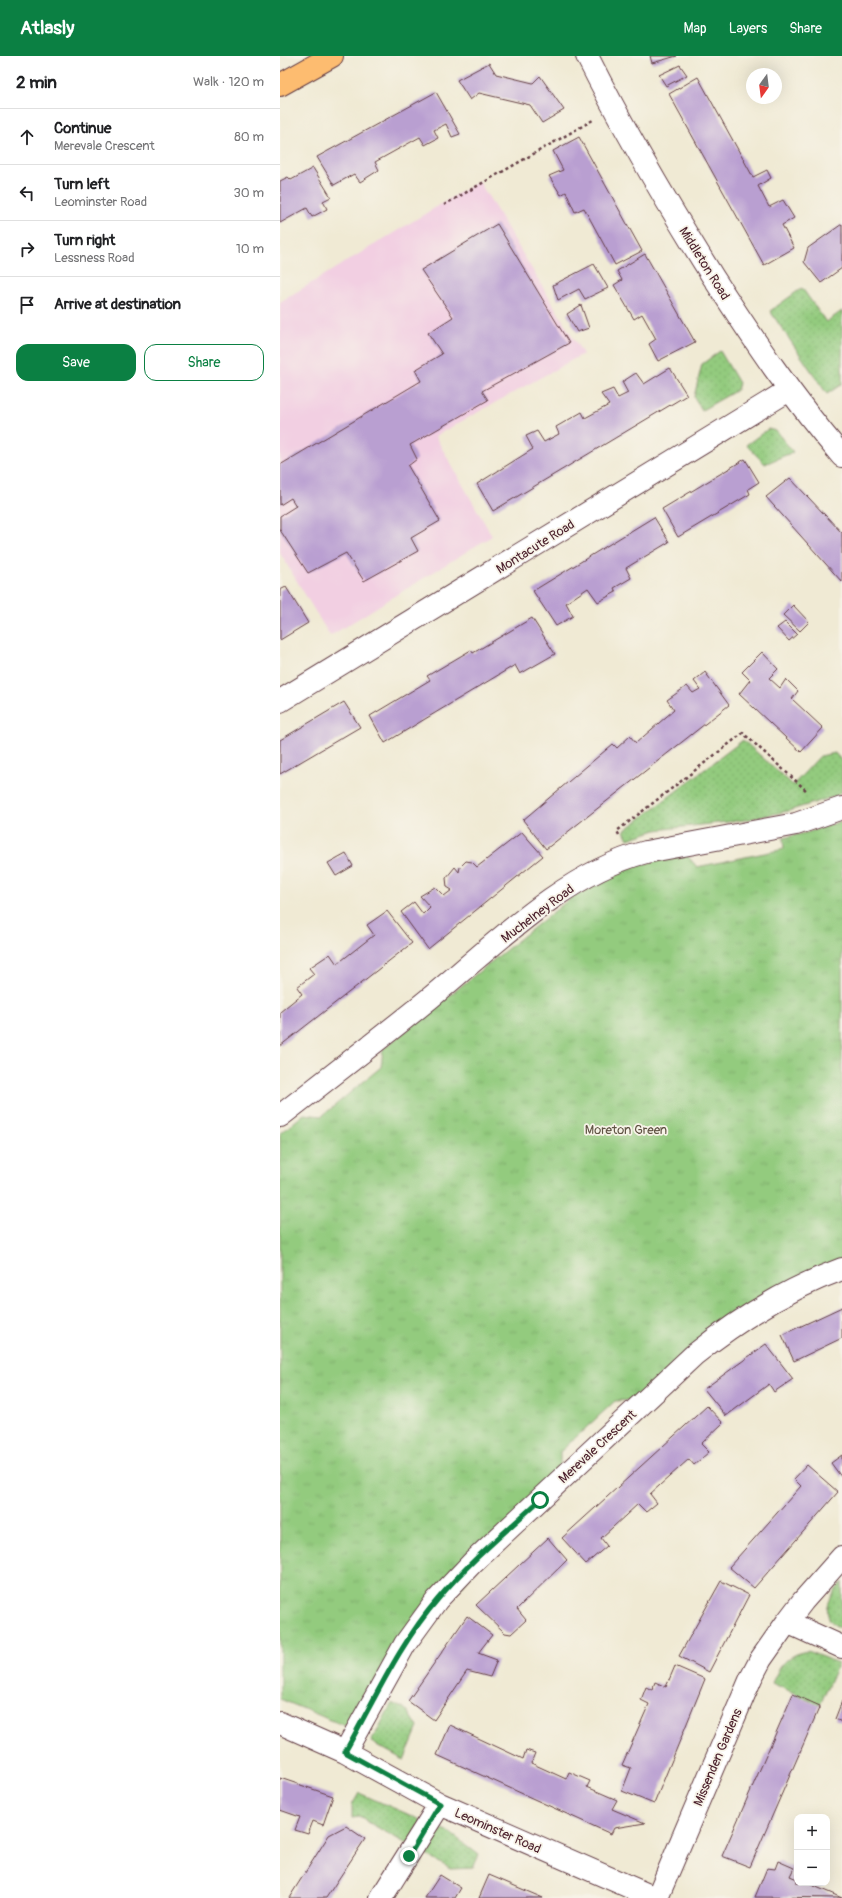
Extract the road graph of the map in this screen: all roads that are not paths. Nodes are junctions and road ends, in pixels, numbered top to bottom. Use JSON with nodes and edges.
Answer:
{"nodes":[{"id":1,"x":332,"y":56,"type":"edge"},
{"id":2,"x":587,"y":56,"type":"edge"},
{"id":3,"x":280,"y":85,"type":"edge"},
{"id":4,"x":789,"y":390,"type":"junction"},
{"id":5,"x":842,"y":456,"type":"edge"},
{"id":6,"x":280,"y":701,"type":"edge"},
{"id":7,"x":836,"y":810,"type":"edge"},
{"id":8,"x":280,"y":1116,"type":"edge"},
{"id":9,"x":842,"y":1269,"type":"edge"},
{"id":10,"x":842,"y":1557,"type":"edge"},
{"id":11,"x":787,"y":1622,"type":"junction"},
{"id":12,"x":842,"y":1647,"type":"edge"},
{"id":13,"x":280,"y":1723,"type":"edge"},
{"id":14,"x":345,"y":1752,"type":"junction"},
{"id":15,"x":440,"y":1804,"type":"junction"},
{"id":16,"x":381,"y":1898,"type":"edge"},
{"id":17,"x":656,"y":1898,"type":"edge"}],
"edges":[{"from":1,"to":3,"type":"main road"},
{"from":2,"to":4,"type":"street","name":"Middleton Road"},
{"from":4,"to":5,"type":"street","name":"Middleton Road"},
{"from":4,"to":6,"type":"street","name":"Montacute Road"},
{"from":7,"to":8,"type":"street","name":"Muchelney Road"},
{"from":9,"to":14,"type":"street","name":"Merevale Crescent"},
{"from":10,"to":11,"type":"street","name":"Missenden Gardens"},
{"from":11,"to":12,"type":"street"},
{"from":11,"to":17,"type":"street","name":"Missenden Gardens"},
{"from":13,"to":14,"type":"street","name":"Leominster Road"},
{"from":14,"to":15,"type":"street","name":"Leominster Road"},
{"from":15,"to":16,"type":"street"},
{"from":15,"to":17,"type":"street","name":"Leominster Road"}]}
